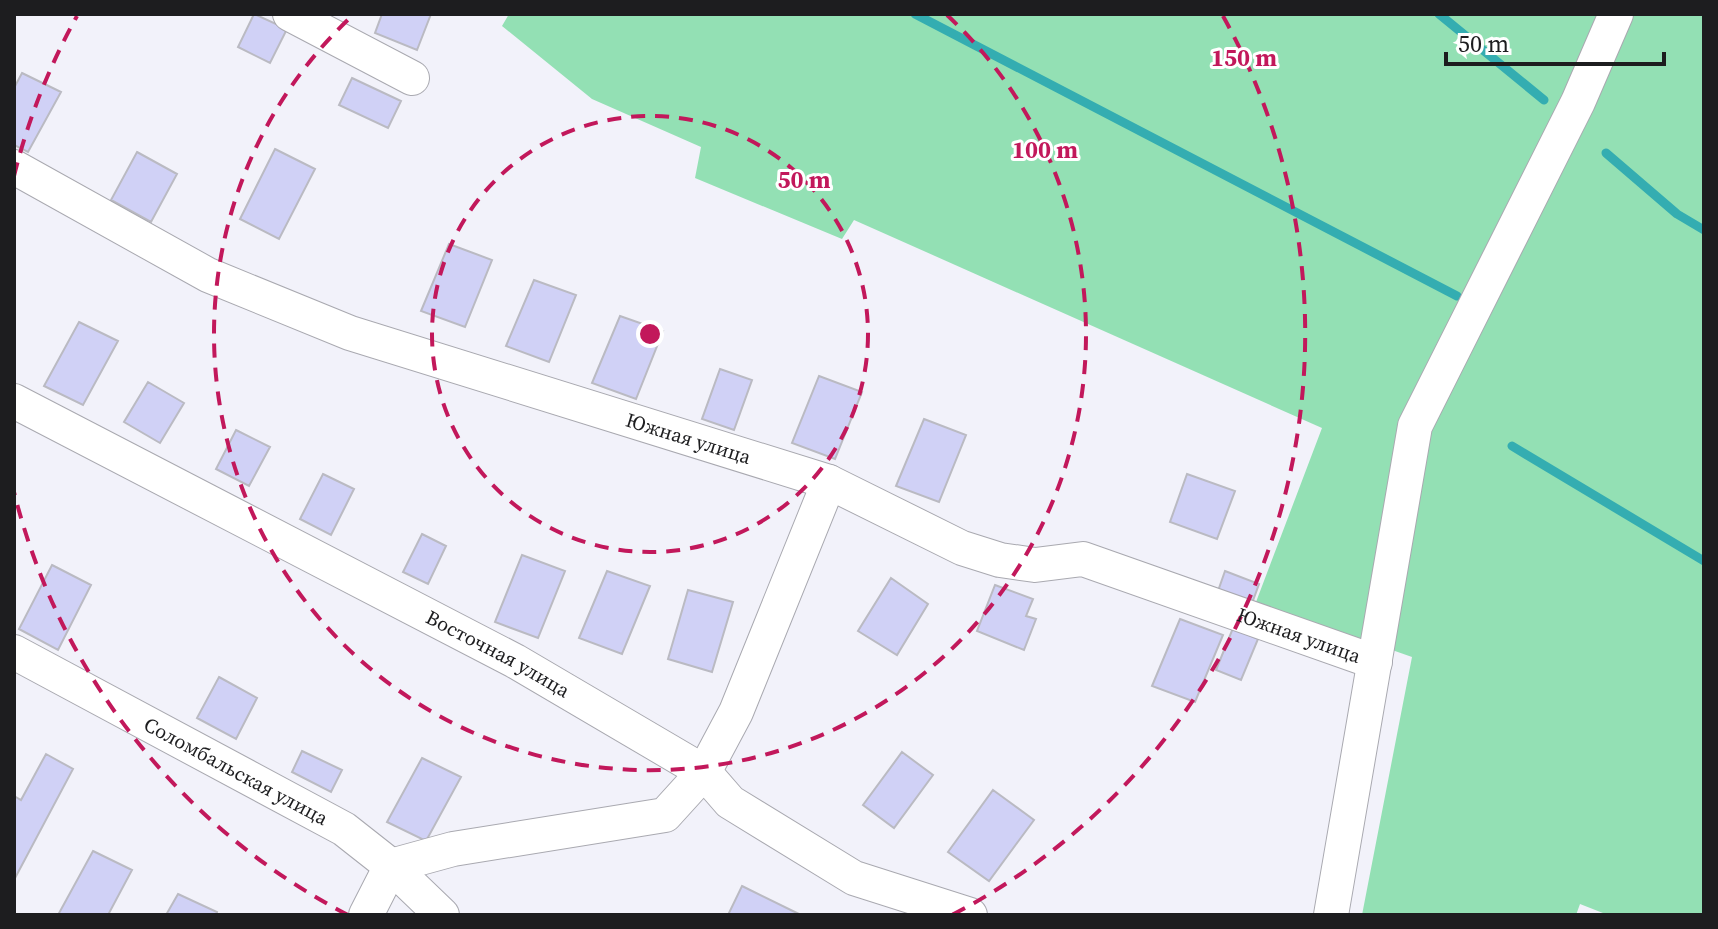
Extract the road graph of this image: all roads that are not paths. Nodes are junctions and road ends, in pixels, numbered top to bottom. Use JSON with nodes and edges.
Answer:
{"nodes":[{"id":1,"x":290,"y":14,"type":"edge"},
{"id":2,"x":1616,"y":14,"type":"edge"},
{"id":3,"x":412,"y":78,"type":"dead end"},
{"id":4,"x":14,"y":167,"type":"edge"},
{"id":5,"x":14,"y":401,"type":"edge"},
{"id":6,"x":829,"y":482,"type":"junction"},
{"id":7,"x":14,"y":652,"type":"edge"},
{"id":8,"x":1375,"y":662,"type":"junction"},
{"id":9,"x":704,"y":772,"type":"junction"},
{"id":10,"x":391,"y":866,"type":"junction"},
{"id":11,"x":366,"y":915,"type":"edge"},
{"id":12,"x":442,"y":915,"type":"edge"},
{"id":13,"x":970,"y":915,"type":"edge"},
{"id":14,"x":1331,"y":915,"type":"edge"}],
"edges":[{"from":1,"to":3,"type":"street"},
{"from":2,"to":8,"type":"street"},
{"from":4,"to":6,"type":"street","name":"Южная улица"},
{"from":5,"to":9,"type":"street","name":"Восточная улица"},
{"from":6,"to":8,"type":"street","name":"Южная улица"},
{"from":6,"to":9,"type":"street"},
{"from":7,"to":10,"type":"street","name":"Соломбальская улица"},
{"from":8,"to":14,"type":"street"},
{"from":9,"to":10,"type":"street"},
{"from":9,"to":13,"type":"street","name":"Восточная улица"},
{"from":10,"to":11,"type":"street"},
{"from":10,"to":12,"type":"street","name":"Соломбальская улица"}]}
